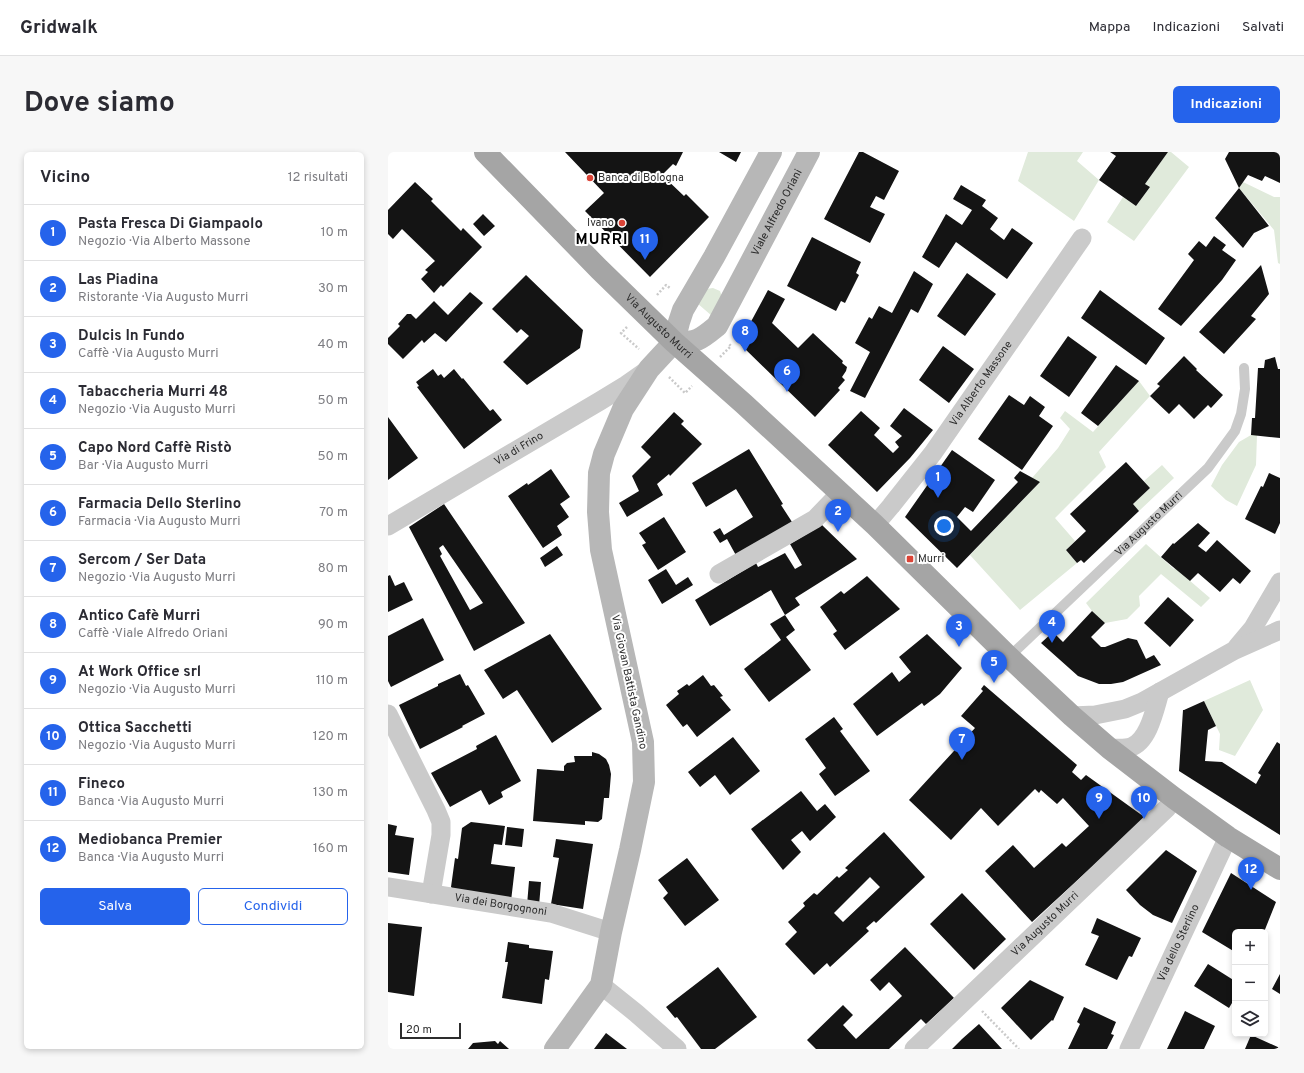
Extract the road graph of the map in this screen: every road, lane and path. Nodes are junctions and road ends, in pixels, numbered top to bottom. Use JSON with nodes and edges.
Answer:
{"nodes":[{"id":1,"x":485,"y":152,"type":"edge"},
{"id":2,"x":771,"y":152,"type":"edge"},
{"id":3,"x":809,"y":152,"type":"edge"},
{"id":4,"x":1082,"y":238,"type":"dead end"},
{"id":5,"x":714,"y":258,"type":"junction"},
{"id":6,"x":746,"y":272,"type":"junction"},
{"id":7,"x":674,"y":342,"type":"junction"},
{"id":8,"x":1244,"y":368,"type":"dead end"},
{"id":9,"x":649,"y":369,"type":"junction"},
{"id":10,"x":840,"y":493,"type":"junction"},
{"id":11,"x":875,"y":525,"type":"junction"},
{"id":12,"x":388,"y":526,"type":"edge"},
{"id":13,"x":719,"y":574,"type":"dead end"},
{"id":14,"x":1280,"y":582,"type":"edge"},
{"id":15,"x":1280,"y":630,"type":"edge"},
{"id":16,"x":1235,"y":650,"type":"junction"},
{"id":17,"x":1009,"y":656,"type":"junction"},
{"id":18,"x":1160,"y":692,"type":"junction"},
{"id":19,"x":388,"y":714,"type":"edge"},
{"id":20,"x":1072,"y":716,"type":"junction"},
{"id":21,"x":1109,"y":748,"type":"junction"},
{"id":22,"x":1174,"y":798,"type":"junction"},
{"id":23,"x":1228,"y":837,"type":"junction"},
{"id":24,"x":1280,"y":869,"type":"edge"},
{"id":25,"x":388,"y":887,"type":"edge"},
{"id":26,"x":432,"y":894,"type":"junction"},
{"id":27,"x":611,"y":932,"type":"junction"},
{"id":28,"x":601,"y":985,"type":"junction"},
{"id":29,"x":979,"y":1008,"type":"dead end"},
{"id":30,"x":555,"y":1049,"type":"edge"},
{"id":31,"x":677,"y":1049,"type":"edge"},
{"id":32,"x":914,"y":1049,"type":"edge"},
{"id":33,"x":1020,"y":1049,"type":"edge"},
{"id":34,"x":1129,"y":1049,"type":"edge"}],
"edges":[{"from":1,"to":7,"type":"main road","name":"Via Augusto Murri"},
{"from":2,"to":5,"type":"street"},
{"from":3,"to":6,"type":"street","name":"Viale Alfredo Oriani"},
{"from":4,"to":11,"type":"street","name":"Via Alberto Massone"},
{"from":5,"to":6,"type":"street"},
{"from":5,"to":7,"type":"street"},
{"from":6,"to":7,"type":"street","name":"Viale Alfredo Oriani"},
{"from":7,"to":9,"type":"street","name":"Via Giovan Battista Gandino"},
{"from":7,"to":10,"type":"main road","name":"Via Augusto Murri"},
{"from":8,"to":17,"type":"lane","name":"Via Augusto Murri"},
{"from":9,"to":12,"type":"street","name":"Via di Frino"},
{"from":9,"to":27,"type":"street","name":"Via Giovan Battista Gandino"},
{"from":10,"to":11,"type":"main road","name":"Via Augusto Murri"},
{"from":10,"to":13,"type":"street"},
{"from":11,"to":17,"type":"main road","name":"Via Augusto Murri"},
{"from":14,"to":16,"type":"street"},
{"from":15,"to":16,"type":"street"},
{"from":16,"to":18,"type":"street"},
{"from":17,"to":20,"type":"main road","name":"Via Augusto Murri"},
{"from":18,"to":20,"type":"street"},
{"from":18,"to":21,"type":"street"},
{"from":19,"to":26,"type":"street"},
{"from":20,"to":21,"type":"main road","name":"Via Augusto Murri"},
{"from":21,"to":22,"type":"main road","name":"Via Augusto Murri"},
{"from":22,"to":23,"type":"main road","name":"Via Augusto Murri"},
{"from":22,"to":32,"type":"street","name":"Via Augusto Murri"},
{"from":23,"to":24,"type":"main road","name":"Via Augusto Murri"},
{"from":23,"to":34,"type":"street","name":"Via dello Sterlino"},
{"from":25,"to":26,"type":"street","name":"Via dei Borgognoni"},
{"from":26,"to":27,"type":"street","name":"Via dei Borgognoni"},
{"from":27,"to":28,"type":"street","name":"Via Giovan Battista Gandino"},
{"from":28,"to":30,"type":"street","name":"Via Giovan Battista Gandino"},
{"from":28,"to":31,"type":"street"},
{"from":29,"to":33,"type":"path"}]}
